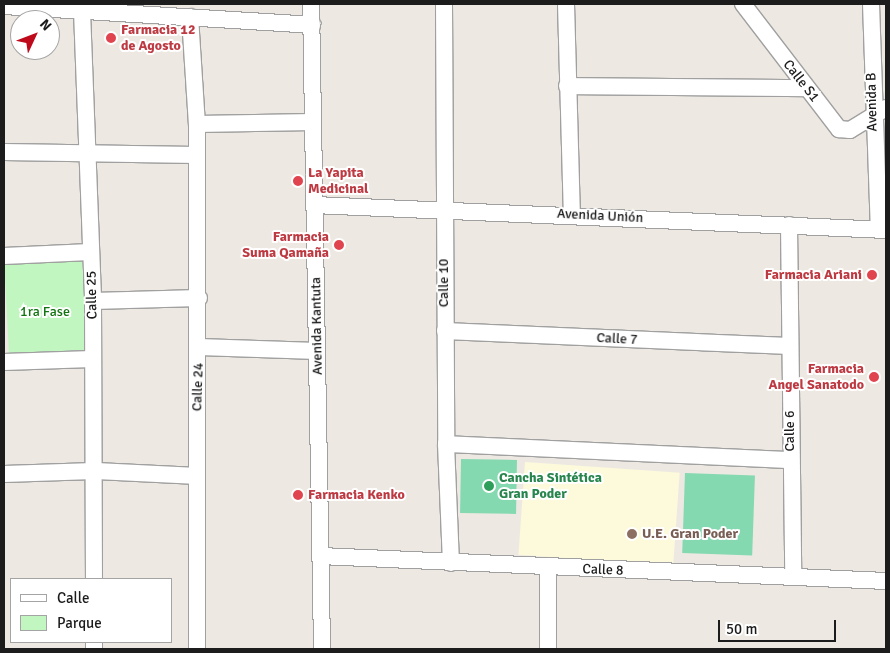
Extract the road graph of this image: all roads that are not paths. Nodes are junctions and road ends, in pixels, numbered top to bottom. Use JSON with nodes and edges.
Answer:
{"nodes":[{"id":1,"x":311,"y":4,"type":"edge"},
{"id":2,"x":444,"y":4,"type":"edge"},
{"id":3,"x":566,"y":4,"type":"edge"},
{"id":4,"x":743,"y":4,"type":"edge"},
{"id":5,"x":871,"y":4,"type":"edge"},
{"id":6,"x":4,"y":5,"type":"edge"},
{"id":7,"x":76,"y":9,"type":"edge"},
{"id":8,"x":190,"y":17,"type":"junction"},
{"id":9,"x":312,"y":25,"type":"junction"},
{"id":10,"x":567,"y":86,"type":"junction"},
{"id":11,"x":806,"y":88,"type":"junction"},
{"id":12,"x":886,"y":108,"type":"edge"},
{"id":13,"x":872,"y":118,"type":"junction"},
{"id":14,"x":313,"y":122,"type":"junction"},
{"id":15,"x":197,"y":124,"type":"junction"},
{"id":16,"x":4,"y":152,"type":"edge"},
{"id":17,"x":86,"y":153,"type":"junction"},
{"id":18,"x":196,"y":155,"type":"junction"},
{"id":19,"x":314,"y":205,"type":"junction"},
{"id":20,"x":444,"y":209,"type":"junction"},
{"id":21,"x":572,"y":215,"type":"junction"},
{"id":22,"x":789,"y":225,"type":"junction"},
{"id":23,"x":883,"y":229,"type":"edge"},
{"id":24,"x":90,"y":252,"type":"junction"},
{"id":25,"x":4,"y":256,"type":"edge"},
{"id":26,"x":199,"y":298,"type":"junction"},
{"id":27,"x":93,"y":301,"type":"junction"},
{"id":28,"x":445,"y":331,"type":"junction"},
{"id":29,"x":790,"y":346,"type":"junction"},
{"id":30,"x":199,"y":347,"type":"junction"},
{"id":31,"x":317,"y":351,"type":"junction"},
{"id":32,"x":92,"y":359,"type":"junction"},
{"id":33,"x":4,"y":362,"type":"edge"},
{"id":34,"x":446,"y":444,"type":"junction"},
{"id":35,"x":790,"y":460,"type":"junction"},
{"id":36,"x":94,"y":471,"type":"junction"},
{"id":37,"x":4,"y":474,"type":"edge"},
{"id":38,"x":195,"y":476,"type":"junction"},
{"id":39,"x":320,"y":556,"type":"junction"},
{"id":40,"x":451,"y":563,"type":"junction"},
{"id":41,"x":548,"y":569,"type":"junction"},
{"id":42,"x":793,"y":577,"type":"junction"},
{"id":43,"x":94,"y":578,"type":"edge"},
{"id":44,"x":886,"y":581,"type":"edge"},
{"id":45,"x":197,"y":649,"type":"edge"},
{"id":46,"x":322,"y":649,"type":"edge"},
{"id":47,"x":548,"y":649,"type":"edge"}],
"edges":[{"from":1,"to":9,"type":"street","name":"Avenida Kantuta"},
{"from":2,"to":20,"type":"street","name":"Calle 10"},
{"from":3,"to":10,"type":"street"},
{"from":4,"to":11,"type":"street","name":"Calle S1"},
{"from":5,"to":13,"type":"street","name":"Avenida B"},
{"from":6,"to":7,"type":"street"},
{"from":7,"to":8,"type":"street"},
{"from":7,"to":17,"type":"street","name":"Calle 25"},
{"from":8,"to":9,"type":"street"},
{"from":8,"to":15,"type":"street","name":"Calle 24"},
{"from":9,"to":14,"type":"street","name":"Avenida Kantuta"},
{"from":10,"to":11,"type":"street"},
{"from":10,"to":21,"type":"street"},
{"from":11,"to":13,"type":"street","name":"Calle S1"},
{"from":12,"to":13,"type":"street","name":"Calle S1"},
{"from":13,"to":23,"type":"street","name":"Avenida B"},
{"from":14,"to":15,"type":"street"},
{"from":14,"to":19,"type":"street","name":"Avenida Kantuta"},
{"from":15,"to":18,"type":"street","name":"Calle 24"},
{"from":16,"to":17,"type":"street"},
{"from":17,"to":18,"type":"street"},
{"from":17,"to":24,"type":"street","name":"Calle 25"},
{"from":18,"to":26,"type":"street","name":"Calle 24"},
{"from":19,"to":20,"type":"street","name":"Avenida Unión"},
{"from":19,"to":31,"type":"street","name":"Avenida Kantuta"},
{"from":20,"to":21,"type":"street","name":"Avenida Unión"},
{"from":20,"to":28,"type":"street","name":"Calle 10"},
{"from":21,"to":22,"type":"street","name":"Avenida Unión"},
{"from":22,"to":23,"type":"street","name":"Avenida Unión"},
{"from":22,"to":29,"type":"street","name":"Calle 6"},
{"from":24,"to":25,"type":"street"},
{"from":24,"to":27,"type":"street","name":"Calle 25"},
{"from":26,"to":27,"type":"street"},
{"from":26,"to":30,"type":"street","name":"Calle 24"},
{"from":27,"to":32,"type":"street","name":"Calle 25"},
{"from":28,"to":29,"type":"street","name":"Calle 7"},
{"from":28,"to":34,"type":"street","name":"Calle 10"},
{"from":29,"to":35,"type":"street","name":"Calle 6"},
{"from":30,"to":31,"type":"street"},
{"from":30,"to":38,"type":"street","name":"Calle 24"},
{"from":31,"to":39,"type":"street","name":"Avenida Kantuta"},
{"from":32,"to":33,"type":"street"},
{"from":32,"to":36,"type":"street","name":"Calle 25"},
{"from":34,"to":35,"type":"street"},
{"from":34,"to":40,"type":"street","name":"Calle 10"},
{"from":35,"to":42,"type":"street","name":"Calle 6"},
{"from":36,"to":37,"type":"street"},
{"from":36,"to":38,"type":"street"},
{"from":36,"to":43,"type":"street","name":"Calle 25"},
{"from":38,"to":45,"type":"street","name":"Calle 24"},
{"from":39,"to":40,"type":"street","name":"Calle 8"},
{"from":39,"to":46,"type":"street","name":"Avenida Kantuta"},
{"from":40,"to":41,"type":"street","name":"Calle 8"},
{"from":41,"to":42,"type":"street","name":"Calle 8"},
{"from":41,"to":47,"type":"street"},
{"from":42,"to":44,"type":"street","name":"Calle 8"}]}
